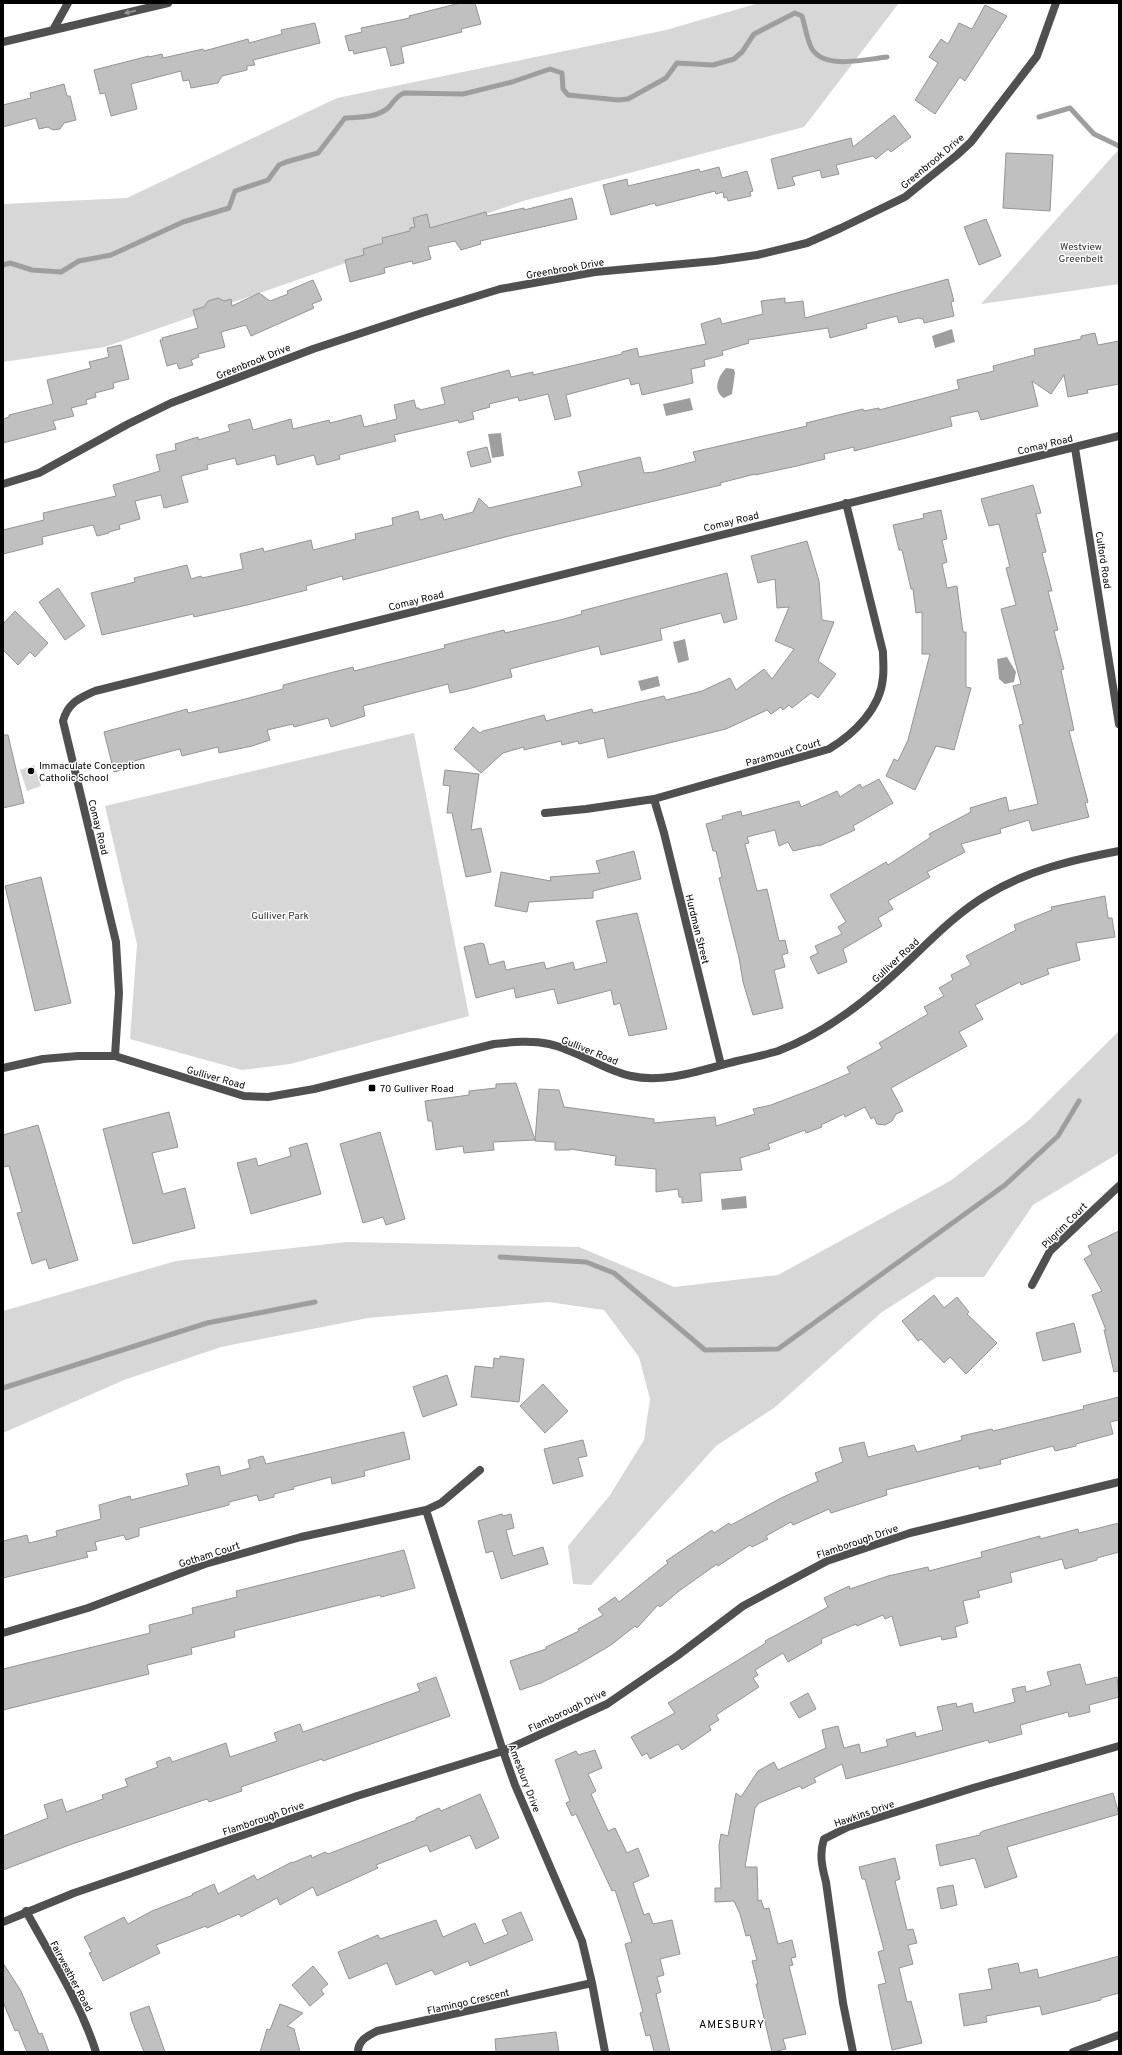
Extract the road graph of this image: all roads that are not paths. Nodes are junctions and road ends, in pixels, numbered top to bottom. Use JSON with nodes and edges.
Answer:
{"nodes":[{"id":1,"x":68,"y":3,"type":"edge"},
{"id":2,"x":168,"y":3,"type":"edge"},
{"id":3,"x":1056,"y":3,"type":"edge"},
{"id":4,"x":53,"y":30,"type":"junction"},
{"id":5,"x":3,"y":42,"type":"edge"},
{"id":6,"x":1119,"y":436,"type":"edge"},
{"id":7,"x":1075,"y":448,"type":"junction"},
{"id":8,"x":3,"y":484,"type":"edge"},
{"id":9,"x":846,"y":503,"type":"junction"},
{"id":10,"x":1119,"y":724,"type":"edge"},
{"id":11,"x":654,"y":799,"type":"junction"},
{"id":12,"x":545,"y":813,"type":"dead end"},
{"id":13,"x":1119,"y":851,"type":"edge"},
{"id":14,"x":115,"y":1056,"type":"junction"},
{"id":15,"x":721,"y":1065,"type":"junction"},
{"id":16,"x":3,"y":1068,"type":"edge"},
{"id":17,"x":1119,"y":1186,"type":"edge"},
{"id":18,"x":1032,"y":1285,"type":"dead end"},
{"id":19,"x":480,"y":1470,"type":"dead end"},
{"id":20,"x":1119,"y":1482,"type":"edge"},
{"id":21,"x":426,"y":1510,"type":"junction"},
{"id":22,"x":3,"y":1634,"type":"edge"},
{"id":23,"x":1119,"y":1746,"type":"edge"},
{"id":24,"x":503,"y":1751,"type":"junction"},
{"id":25,"x":26,"y":1911,"type":"junction"},
{"id":26,"x":3,"y":1922,"type":"edge"},
{"id":27,"x":592,"y":1983,"type":"junction"},
{"id":28,"x":1119,"y":2035,"type":"edge"},
{"id":29,"x":96,"y":2052,"type":"edge"},
{"id":30,"x":358,"y":2052,"type":"edge"},
{"id":31,"x":605,"y":2052,"type":"edge"},
{"id":32,"x":853,"y":2052,"type":"edge"},
{"id":33,"x":1073,"y":2052,"type":"edge"}],
"edges":[{"from":1,"to":4,"type":"street"},
{"from":2,"to":4,"type":"street","one_way":true},
{"from":3,"to":8,"type":"street","name":"Greenbrook Drive"},
{"from":4,"to":5,"type":"street"},
{"from":6,"to":7,"type":"street","name":"Comay Road"},
{"from":7,"to":9,"type":"street","name":"Comay Road"},
{"from":7,"to":10,"type":"street","name":"Culford Road"},
{"from":9,"to":11,"type":"street","name":"Paramount Court"},
{"from":9,"to":14,"type":"street","name":"Comay Road"},
{"from":11,"to":12,"type":"street","name":"Paramount Court"},
{"from":11,"to":15,"type":"street","name":"Hurdman Street"},
{"from":13,"to":15,"type":"street","name":"Gulliver Road"},
{"from":14,"to":15,"type":"street","name":"Gulliver Road"},
{"from":14,"to":16,"type":"street","name":"Gulliver Road"},
{"from":17,"to":18,"type":"street","name":"Pilgrim Court"},
{"from":19,"to":21,"type":"street","name":"Gotham Court"},
{"from":20,"to":24,"type":"street","name":"Flamborough Drive"},
{"from":21,"to":22,"type":"street","name":"Gotham Court"},
{"from":21,"to":24,"type":"street","name":"Amesbury Drive"},
{"from":23,"to":32,"type":"street","name":"Hawkins Drive"},
{"from":24,"to":25,"type":"street","name":"Flamborough Drive"},
{"from":24,"to":27,"type":"street","name":"Amesbury Drive"},
{"from":25,"to":26,"type":"street","name":"Flamborough Drive"},
{"from":25,"to":29,"type":"street","name":"Fairweather Road"},
{"from":27,"to":30,"type":"street","name":"Flamingo Crescent"},
{"from":27,"to":31,"type":"street","name":"Amesbury Drive"},
{"from":28,"to":33,"type":"street"}]}
